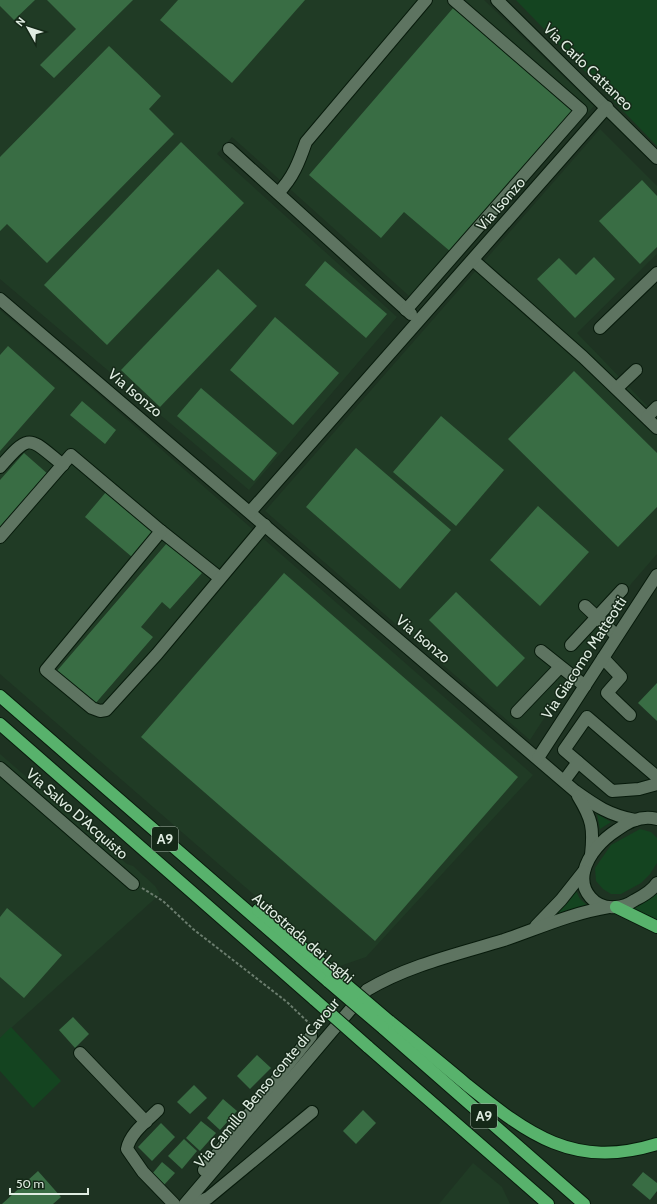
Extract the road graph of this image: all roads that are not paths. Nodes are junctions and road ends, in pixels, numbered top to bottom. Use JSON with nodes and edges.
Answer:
{"nodes":[{"id":1,"x":426,"y":0,"type":"edge"},
{"id":2,"x":454,"y":0,"type":"edge"},
{"id":3,"x":497,"y":0,"type":"edge"},
{"id":4,"x":607,"y":107,"type":"junction"},
{"id":5,"x":229,"y":149,"type":"dead end"},
{"id":6,"x":657,"y":158,"type":"edge"},
{"id":7,"x":278,"y":193,"type":"junction"},
{"id":8,"x":473,"y":260,"type":"junction"},
{"id":9,"x":657,"y":273,"type":"edge"},
{"id":10,"x":0,"y":299,"type":"edge"},
{"id":11,"x":406,"y":310,"type":"junction"},
{"id":12,"x":419,"y":322,"type":"junction"},
{"id":13,"x":600,"y":328,"type":"dead end"},
{"id":14,"x":636,"y":370,"type":"dead end"},
{"id":15,"x":617,"y":388,"type":"junction"},
{"id":16,"x":657,"y":407,"type":"edge"},
{"id":17,"x":647,"y":418,"type":"junction"},
{"id":18,"x":657,"y":428,"type":"edge"},
{"id":19,"x":63,"y":465,"type":"junction"},
{"id":20,"x":0,"y":467,"type":"edge"},
{"id":21,"x":250,"y":512,"type":"junction"},
{"id":22,"x":265,"y":525,"type":"junction"},
{"id":23,"x":161,"y":531,"type":"junction"},
{"id":24,"x":0,"y":537,"type":"edge"},
{"id":25,"x":657,"y":575,"type":"edge"},
{"id":26,"x":220,"y":578,"type":"junction"},
{"id":27,"x":622,"y":590,"type":"dead end"},
{"id":28,"x":585,"y":606,"type":"dead end"},
{"id":29,"x":597,"y":617,"type":"junction"},
{"id":30,"x":617,"y":636,"type":"junction"},
{"id":31,"x":571,"y":645,"type":"dead end"},
{"id":32,"x":541,"y":651,"type":"dead end"},
{"id":33,"x":603,"y":658,"type":"junction"},
{"id":34,"x":560,"y":667,"type":"junction"},
{"id":35,"x":585,"y":686,"type":"junction"},
{"id":36,"x":0,"y":696,"type":"edge"},
{"id":37,"x":517,"y":712,"type":"dead end"},
{"id":38,"x":630,"y":715,"type":"dead end"},
{"id":39,"x":0,"y":724,"type":"edge"},
{"id":40,"x":538,"y":758,"type":"junction"},
{"id":41,"x":578,"y":762,"type":"junction"},
{"id":42,"x":0,"y":768,"type":"edge"},
{"id":43,"x":657,"y":777,"type":"edge"},
{"id":44,"x":564,"y":781,"type":"junction"},
{"id":45,"x":657,"y":784,"type":"edge"},
{"id":46,"x":575,"y":791,"type":"junction"},
{"id":47,"x":654,"y":816,"type":"edge"},
{"id":48,"x":635,"y":820,"type":"junction"},
{"id":49,"x":591,"y":856,"type":"junction"},
{"id":50,"x":584,"y":871,"type":"junction"},
{"id":51,"x":657,"y":883,"type":"edge"},
{"id":52,"x":133,"y":884,"type":"road end"},
{"id":53,"x":612,"y":907,"type":"junction"},
{"id":54,"x":657,"y":927,"type":"edge"},
{"id":55,"x":533,"y":928,"type":"junction"},
{"id":56,"x":386,"y":1025,"type":"junction"},
{"id":57,"x":311,"y":1036,"type":"road end"},
{"id":58,"x":80,"y":1053,"type":"dead end"},
{"id":59,"x":431,"y":1102,"type":"junction"},
{"id":60,"x":158,"y":1110,"type":"dead end"},
{"id":61,"x":312,"y":1112,"type":"dead end"},
{"id":62,"x":146,"y":1122,"type":"junction"},
{"id":63,"x":657,"y":1144,"type":"edge"},
{"id":64,"x":189,"y":1199,"type":"edge"},
{"id":65,"x":174,"y":1204,"type":"edge"},
{"id":66,"x":536,"y":1204,"type":"edge"},
{"id":67,"x":548,"y":1204,"type":"edge"},
{"id":68,"x":584,"y":1204,"type":"edge"}],
"edges":[{"from":1,"to":7,"type":"street"},
{"from":2,"to":11,"type":"street"},
{"from":3,"to":4,"type":"street","name":"Via Carlo Cattaneo"},
{"from":4,"to":6,"type":"street","name":"Via Carlo Cattaneo"},
{"from":4,"to":8,"type":"street","name":"Via Isonzo"},
{"from":5,"to":7,"type":"street"},
{"from":7,"to":11,"type":"street"},
{"from":8,"to":12,"type":"street","name":"Via Isonzo"},
{"from":8,"to":15,"type":"street"},
{"from":9,"to":13,"type":"street"},
{"from":10,"to":21,"type":"street","name":"Via Isonzo"},
{"from":11,"to":12,"type":"street"},
{"from":12,"to":21,"type":"street","name":"Via Isonzo"},
{"from":14,"to":15,"type":"street"},
{"from":15,"to":17,"type":"street"},
{"from":16,"to":17,"type":"street"},
{"from":17,"to":18,"type":"street"},
{"from":19,"to":20,"type":"street"},
{"from":19,"to":23,"type":"street"},
{"from":19,"to":24,"type":"street"},
{"from":21,"to":22,"type":"street","name":"Via Isonzo"},
{"from":22,"to":26,"type":"street"},
{"from":22,"to":40,"type":"street","name":"Via Isonzo"},
{"from":23,"to":26,"type":"street"},
{"from":23,"to":26,"type":"street"},
{"from":25,"to":30,"type":"street","name":"Via Giacomo Matteotti"},
{"from":27,"to":29,"type":"street"},
{"from":28,"to":29,"type":"street"},
{"from":29,"to":30,"type":"street"},
{"from":29,"to":31,"type":"street"},
{"from":30,"to":33,"type":"street","name":"Via Giacomo Matteotti"},
{"from":32,"to":34,"type":"street"},
{"from":33,"to":35,"type":"street","name":"Via Giacomo Matteotti"},
{"from":33,"to":38,"type":"street"},
{"from":34,"to":35,"type":"street"},
{"from":34,"to":37,"type":"street"},
{"from":35,"to":40,"type":"street","name":"Via Giacomo Matteotti"},
{"from":36,"to":56,"type":"highway","name":"Autostrada dei Laghi","number":"A9","bridge":true},
{"from":39,"to":59,"type":"highway","number":"A9","bridge":true},
{"from":40,"to":44,"type":"street","name":"Via Isonzo"},
{"from":41,"to":43,"type":"street"},
{"from":41,"to":44,"type":"street"},
{"from":41,"to":45,"type":"street"},
{"from":42,"to":52,"type":"street","name":"Via Salvo D'Acquisto"},
{"from":44,"to":46,"type":"street","name":"Via Isonzo"},
{"from":46,"to":48,"type":"street","name":"Via Isonzo"},
{"from":46,"to":49,"type":"street","name":"Via Isonzo"},
{"from":47,"to":48,"type":"street"},
{"from":48,"to":49,"type":"street"},
{"from":49,"to":50,"type":"street","name":"Via Camillo Benso conte di Cavour"},
{"from":50,"to":53,"type":"street"},
{"from":50,"to":55,"type":"street","name":"Via Camillo Benso conte di Cavour"},
{"from":51,"to":53,"type":"street","name":"Via Camillo Benso conte di Cavour"},
{"from":53,"to":54,"type":"highway"},
{"from":53,"to":55,"type":"street","name":"Via Camillo Benso conte di Cavour"},
{"from":55,"to":64,"type":"street","name":"Via Camillo Benso conte di Cavour"},
{"from":56,"to":63,"type":"highway"},
{"from":56,"to":68,"type":"highway","name":"Autostrada dei Laghi","number":"A9"},
{"from":57,"to":64,"type":"street"},
{"from":58,"to":62,"type":"street"},
{"from":59,"to":66,"type":"highway"},
{"from":59,"to":67,"type":"highway","number":"A9"},
{"from":60,"to":62,"type":"street"},
{"from":61,"to":64,"type":"street"},
{"from":62,"to":65,"type":"street"}]}
